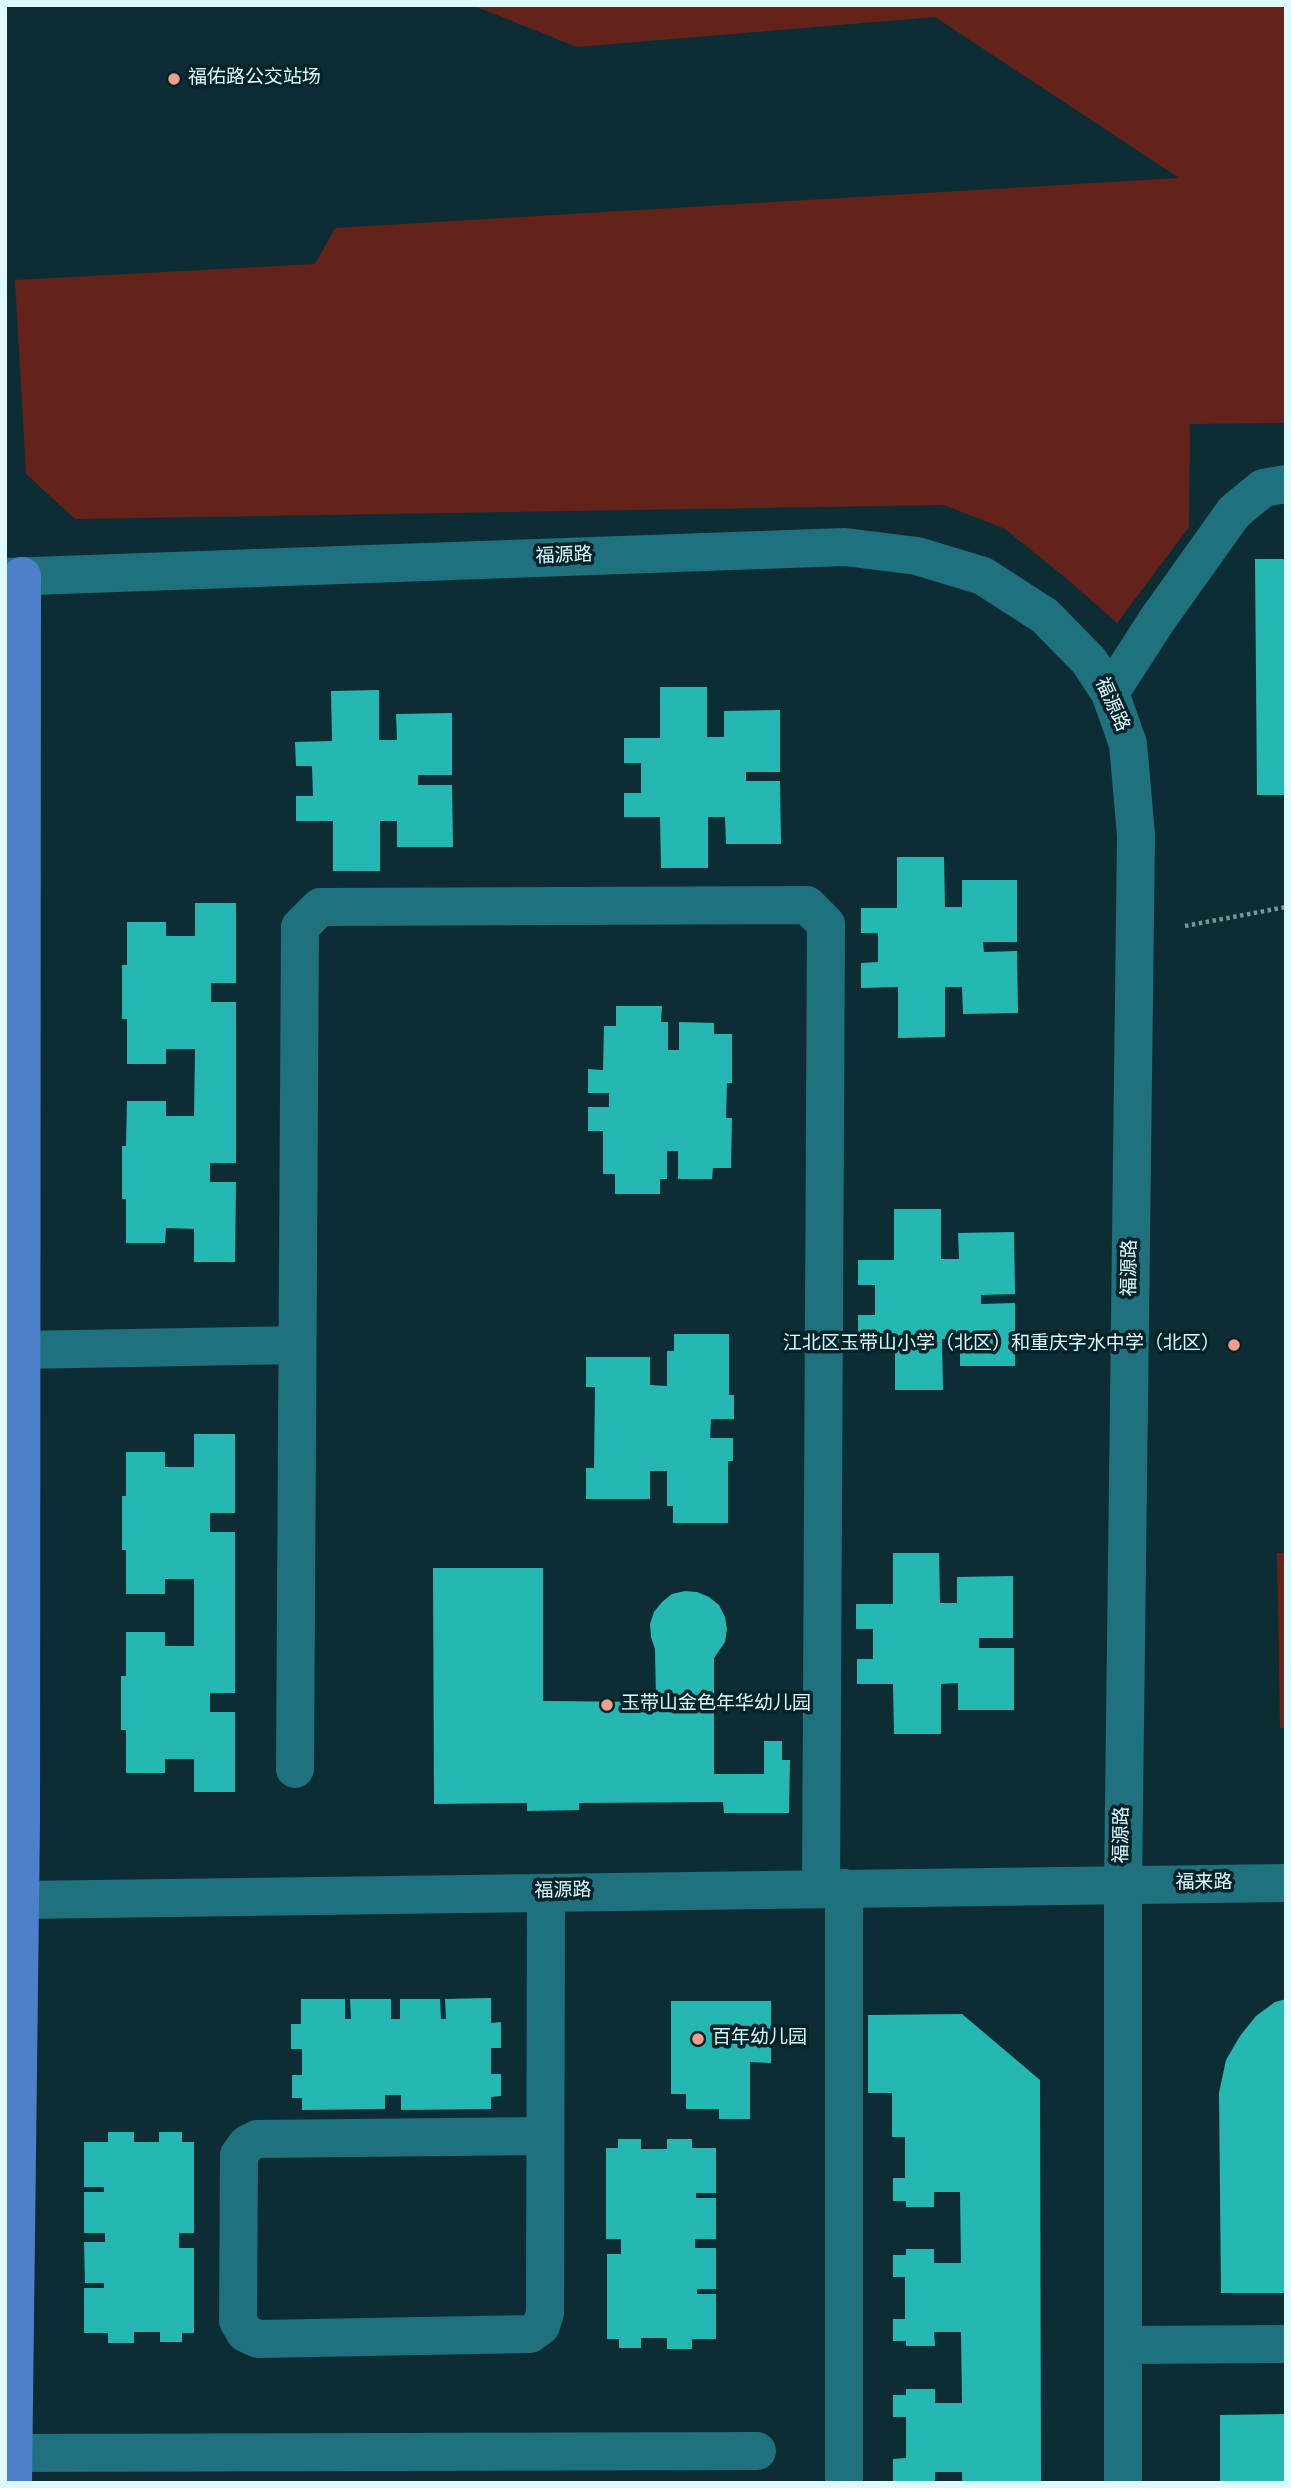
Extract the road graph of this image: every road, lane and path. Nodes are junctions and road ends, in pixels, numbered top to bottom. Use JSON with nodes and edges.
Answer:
{"nodes":[{"id":1,"x":1286,"y":484,"type":"edge"},
{"id":2,"x":14,"y":576,"type":"edge"},
{"id":3,"x":1110,"y":693,"type":"junction"},
{"id":4,"x":1286,"y":907,"type":"edge"},
{"id":5,"x":1185,"y":926,"type":"dead end"},
{"id":6,"x":297,"y":1345,"type":"junction"},
{"id":7,"x":21,"y":1350,"type":"junction"},
{"id":8,"x":295,"y":1769,"type":"dead end"},
{"id":9,"x":21,"y":1823,"type":"junction"},
{"id":10,"x":5,"y":1865,"type":"edge"},
{"id":11,"x":1286,"y":1883,"type":"edge"},
{"id":12,"x":1123,"y":1884,"type":"junction"},
{"id":13,"x":833,"y":1888,"type":"junction"},
{"id":14,"x":546,"y":1892,"type":"junction"},
{"id":15,"x":90,"y":1899,"type":"junction"},
{"id":16,"x":13,"y":1904,"type":"edge"},
{"id":17,"x":545,"y":2136,"type":"junction"},
{"id":18,"x":1286,"y":2344,"type":"edge"},
{"id":19,"x":1123,"y":2345,"type":"junction"},
{"id":20,"x":757,"y":2451,"type":"dead end"},
{"id":21,"x":14,"y":2468,"type":"edge"},
{"id":22,"x":844,"y":2483,"type":"edge"},
{"id":23,"x":1123,"y":2483,"type":"edge"}],
"edges":[{"from":1,"to":3,"type":"street"},
{"from":2,"to":3,"type":"street","name":"福源路"},
{"from":2,"to":7,"type":"main road"},
{"from":3,"to":12,"type":"street","name":"福源路"},
{"from":4,"to":5,"type":"path"},
{"from":6,"to":7,"type":"street"},
{"from":6,"to":8,"type":"street"},
{"from":6,"to":13,"type":"street"},
{"from":7,"to":9,"type":"main road"},
{"from":9,"to":10,"type":"street"},
{"from":9,"to":15,"type":"street"},
{"from":9,"to":16,"type":"main road"},
{"from":11,"to":12,"type":"street","name":"福来路"},
{"from":12,"to":13,"type":"street","name":"福源路"},
{"from":12,"to":19,"type":"street"},
{"from":13,"to":14,"type":"street","name":"福源路"},
{"from":13,"to":22,"type":"street"},
{"from":14,"to":15,"type":"street","name":"福源路"},
{"from":14,"to":17,"type":"street"},
{"from":15,"to":16,"type":"street","name":"福源路"},
{"from":16,"to":21,"type":"main road"},
{"from":17,"to":17,"type":"street"},
{"from":18,"to":19,"type":"street"},
{"from":19,"to":23,"type":"street"},
{"from":20,"to":21,"type":"street"}]}
